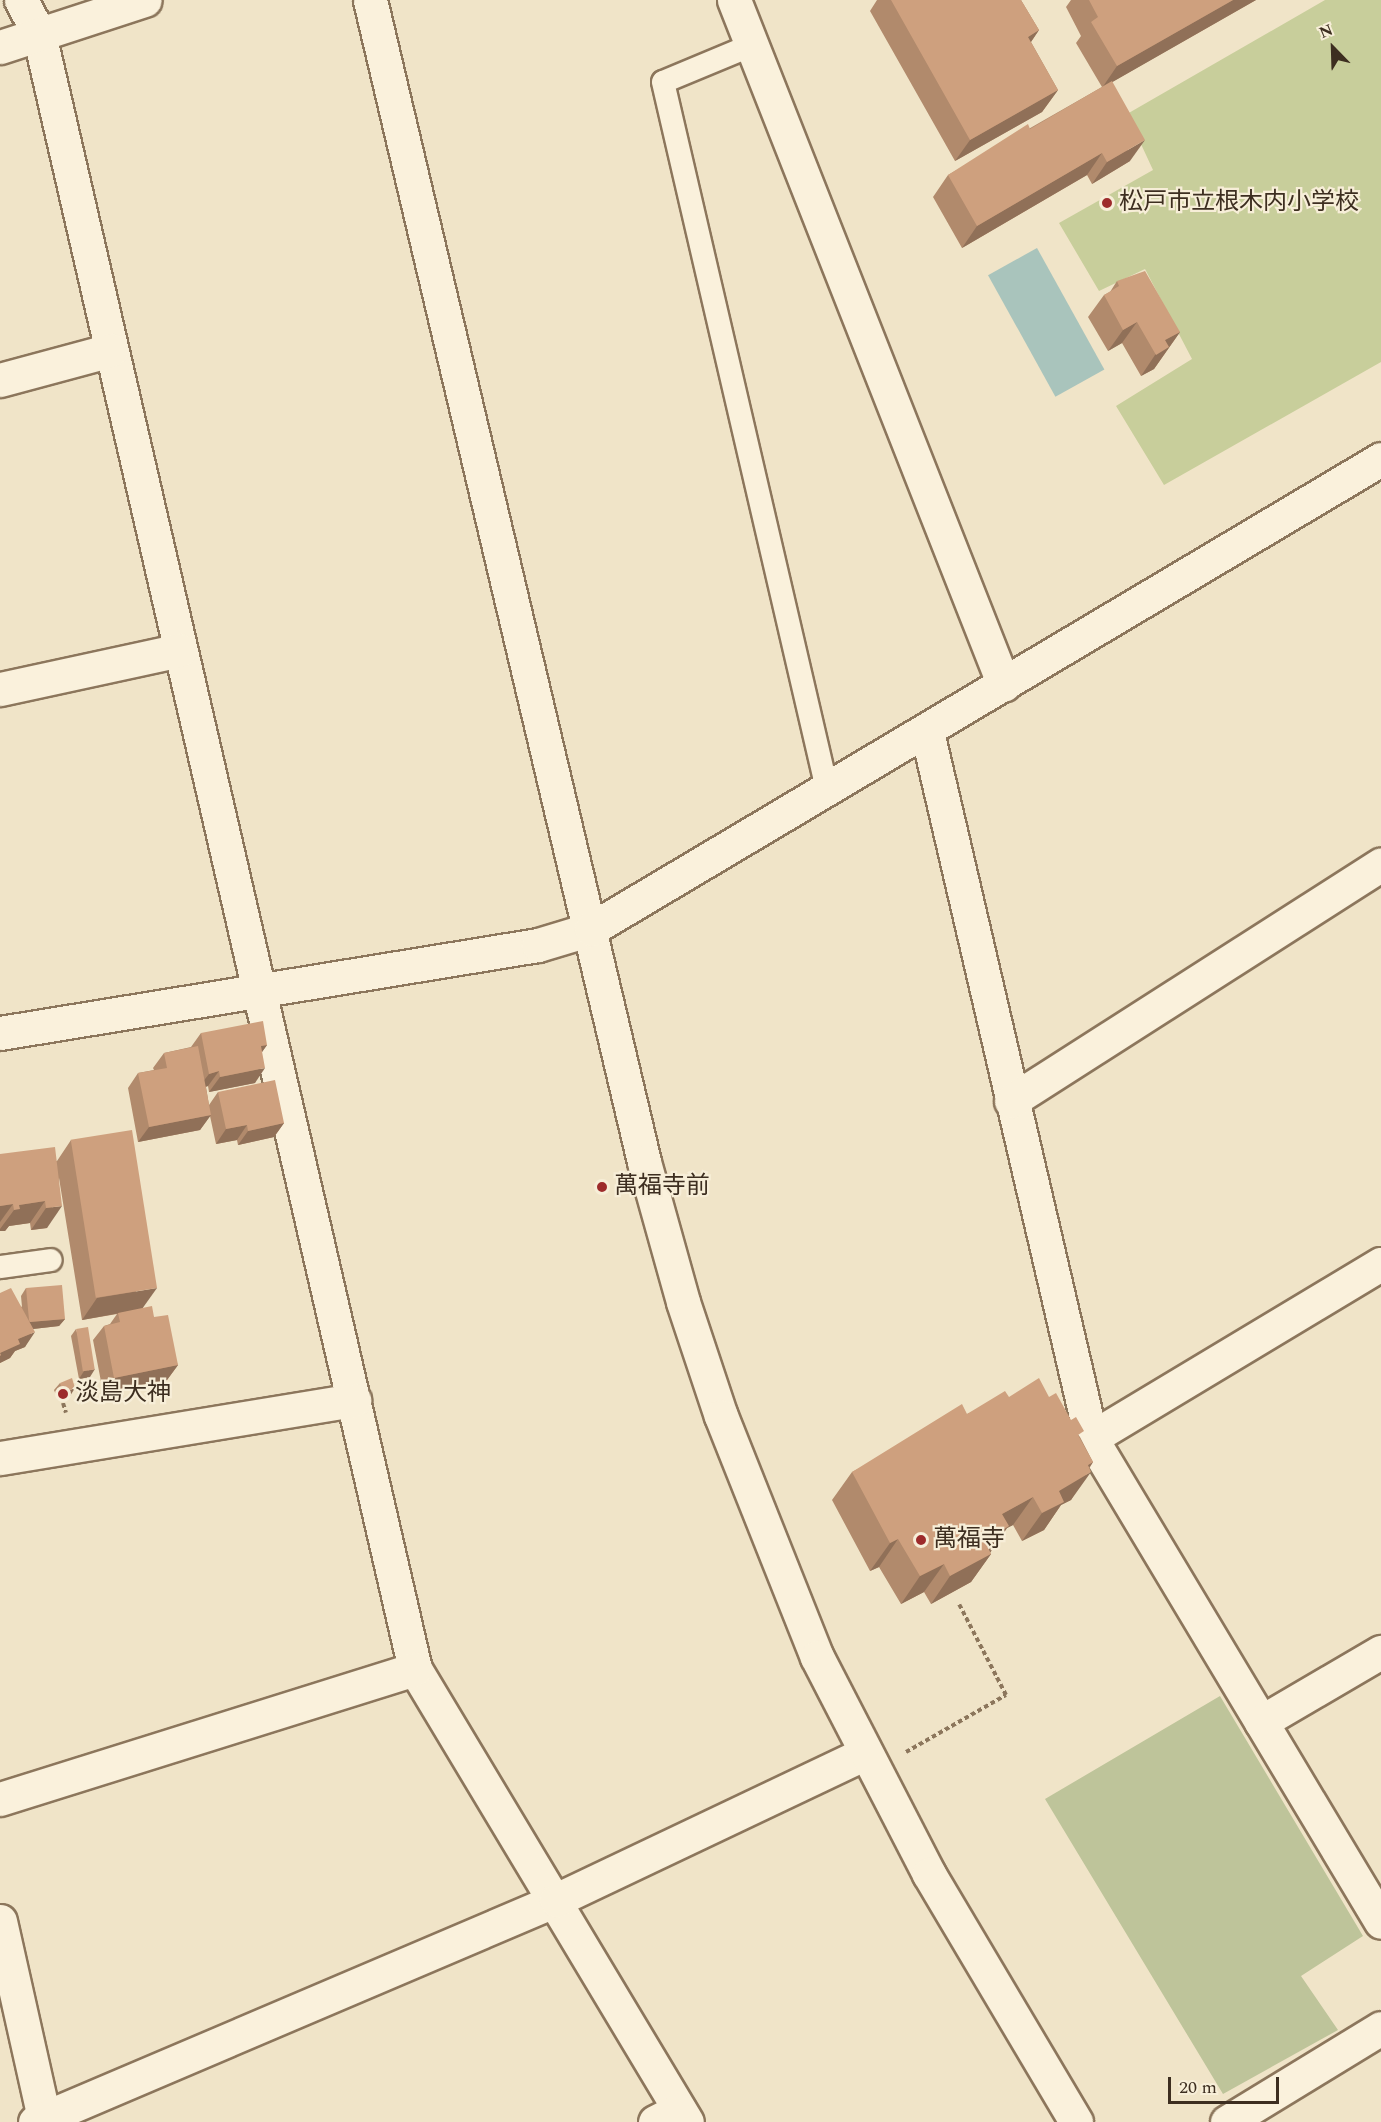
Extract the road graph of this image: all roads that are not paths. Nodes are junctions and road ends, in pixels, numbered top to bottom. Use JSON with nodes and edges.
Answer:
{"nodes":[{"id":1,"x":21,"y":0,"type":"edge"},
{"id":2,"x":145,"y":0,"type":"edge"},
{"id":3,"x":370,"y":0,"type":"edge"},
{"id":4,"x":734,"y":0,"type":"edge"},
{"id":5,"x":39,"y":34,"type":"junction"},
{"id":6,"x":752,"y":45,"type":"junction"},
{"id":7,"x":0,"y":46,"type":"edge"},
{"id":8,"x":111,"y":350,"type":"junction"},
{"id":9,"x":0,"y":380,"type":"edge"},
{"id":10,"x":1381,"y":459,"type":"edge"},
{"id":11,"x":180,"y":650,"type":"junction"},
{"id":12,"x":1004,"y":685,"type":"junction"},
{"id":13,"x":0,"y":689,"type":"edge"},
{"id":14,"x":927,"y":732,"type":"junction"},
{"id":15,"x":827,"y":789,"type":"junction"},
{"id":16,"x":1381,"y":864,"type":"edge"},
{"id":17,"x":591,"y":929,"type":"junction"},
{"id":18,"x":260,"y":990,"type":"junction"},
{"id":19,"x":0,"y":1033,"type":"edge"},
{"id":20,"x":1011,"y":1101,"type":"junction"},
{"id":21,"x":51,"y":1260,"type":"dead end"},
{"id":22,"x":1381,"y":1264,"type":"edge"},
{"id":23,"x":0,"y":1267,"type":"edge"},
{"id":24,"x":354,"y":1400,"type":"junction"},
{"id":25,"x":1091,"y":1438,"type":"junction"},
{"id":26,"x":0,"y":1458,"type":"edge"},
{"id":27,"x":1381,"y":1652,"type":"edge"},
{"id":28,"x":415,"y":1669,"type":"junction"},
{"id":29,"x":1261,"y":1722,"type":"junction"},
{"id":30,"x":864,"y":1754,"type":"junction"},
{"id":31,"x":0,"y":1799,"type":"edge"},
{"id":32,"x":555,"y":1900,"type":"junction"},
{"id":33,"x":0,"y":1921,"type":"edge"},
{"id":34,"x":1381,"y":1922,"type":"edge"},
{"id":35,"x":1381,"y":2028,"type":"edge"},
{"id":36,"x":674,"y":2118,"type":"edge"},
{"id":37,"x":42,"y":2122,"type":"edge"},
{"id":38,"x":1076,"y":2122,"type":"edge"},
{"id":39,"x":1227,"y":2122,"type":"edge"}],
"edges":[{"from":1,"to":5,"type":"street"},
{"from":2,"to":5,"type":"street"},
{"from":3,"to":17,"type":"street"},
{"from":4,"to":6,"type":"street"},
{"from":5,"to":7,"type":"street"},
{"from":5,"to":8,"type":"street"},
{"from":6,"to":12,"type":"street"},
{"from":6,"to":15,"type":"lane"},
{"from":8,"to":9,"type":"street"},
{"from":8,"to":11,"type":"street"},
{"from":10,"to":12,"type":"street"},
{"from":11,"to":13,"type":"street"},
{"from":11,"to":18,"type":"street"},
{"from":12,"to":14,"type":"street"},
{"from":14,"to":15,"type":"street"},
{"from":14,"to":20,"type":"street"},
{"from":15,"to":17,"type":"street"},
{"from":16,"to":20,"type":"street"},
{"from":17,"to":18,"type":"street"},
{"from":17,"to":30,"type":"street"},
{"from":18,"to":19,"type":"street"},
{"from":18,"to":24,"type":"street"},
{"from":20,"to":25,"type":"street"},
{"from":21,"to":23,"type":"lane"},
{"from":22,"to":25,"type":"street"},
{"from":24,"to":26,"type":"street"},
{"from":24,"to":28,"type":"street"},
{"from":25,"to":29,"type":"street"},
{"from":27,"to":29,"type":"street"},
{"from":28,"to":31,"type":"street"},
{"from":28,"to":32,"type":"street"},
{"from":29,"to":34,"type":"street"},
{"from":30,"to":32,"type":"street"},
{"from":30,"to":38,"type":"street"},
{"from":32,"to":36,"type":"street"},
{"from":32,"to":37,"type":"street"},
{"from":33,"to":37,"type":"street"},
{"from":35,"to":39,"type":"street"}]}
